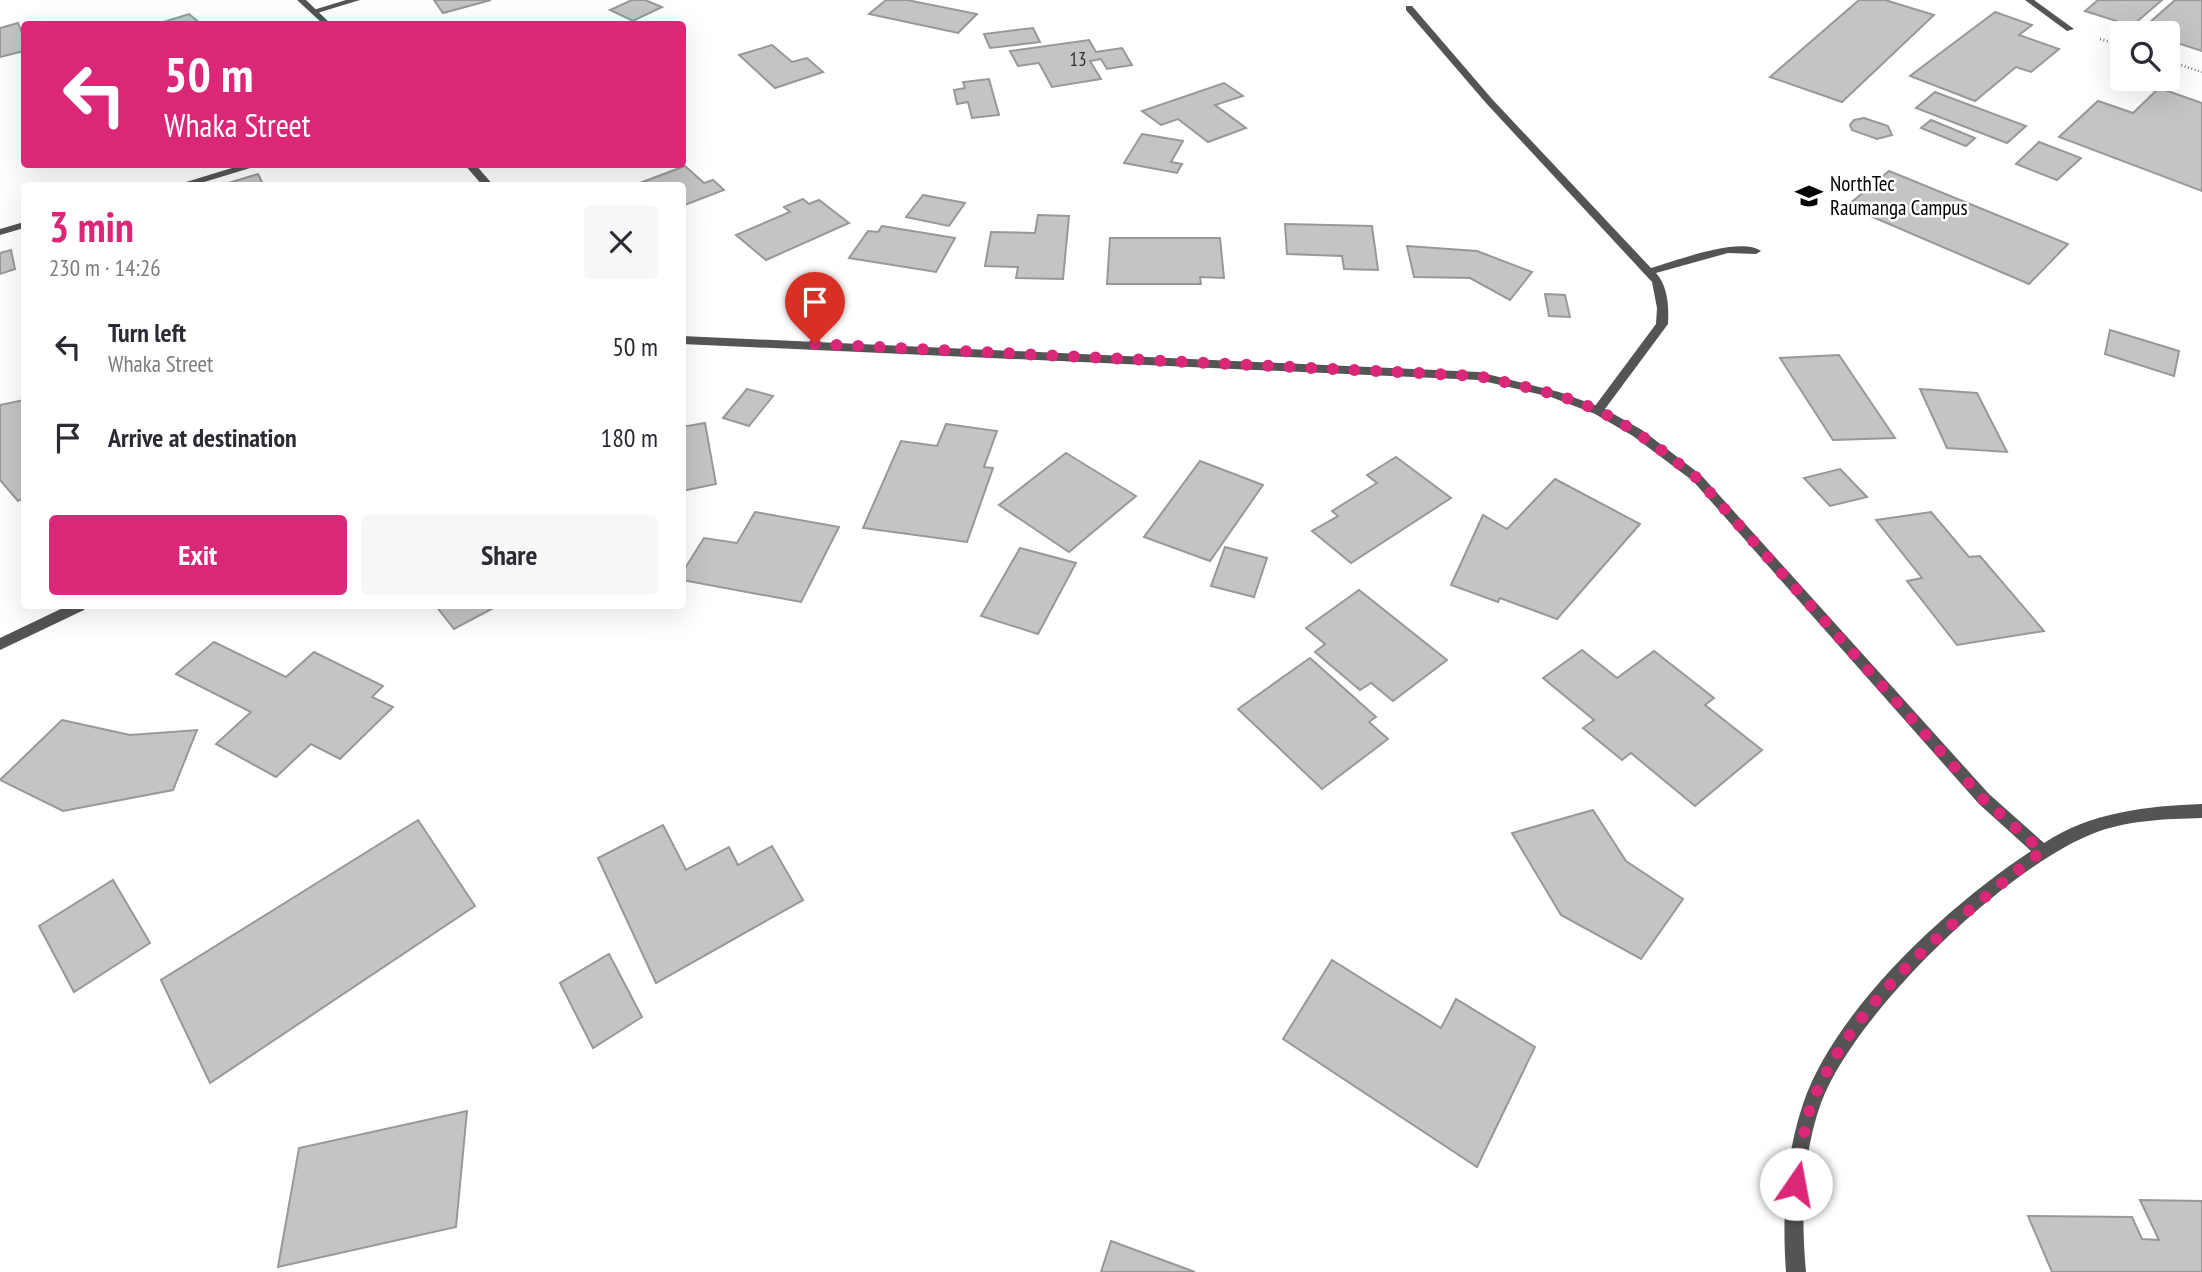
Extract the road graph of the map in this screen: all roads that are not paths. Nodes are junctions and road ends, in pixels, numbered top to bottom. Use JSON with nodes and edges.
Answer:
{"nodes":[{"id":1,"x":301,"y":0,"type":"edge"},
{"id":2,"x":356,"y":0,"type":"edge"},
{"id":3,"x":2029,"y":0,"type":"edge"},
{"id":4,"x":1409,"y":8,"type":"dead end"},
{"id":5,"x":314,"y":11,"type":"junction"},
{"id":6,"x":324,"y":21,"type":"edge"},
{"id":7,"x":2070,"y":29,"type":"dead end"},
{"id":8,"x":243,"y":168,"type":"edge"},
{"id":9,"x":473,"y":168,"type":"edge"},
{"id":10,"x":193,"y":182,"type":"edge"},
{"id":11,"x":485,"y":182,"type":"edge"},
{"id":12,"x":21,"y":226,"type":"edge"},
{"id":13,"x":0,"y":232,"type":"edge"},
{"id":14,"x":1756,"y":251,"type":"dead end"},
{"id":15,"x":1649,"y":272,"type":"junction"},
{"id":16,"x":686,"y":340,"type":"edge"},
{"id":17,"x":1598,"y":410,"type":"junction"},
{"id":18,"x":73,"y":609,"type":"edge"},
{"id":19,"x":0,"y":644,"type":"edge"},
{"id":20,"x":2202,"y":811,"type":"edge"},
{"id":21,"x":2042,"y":851,"type":"junction"},
{"id":22,"x":1797,"y":1272,"type":"edge"}],
"edges":[{"from":1,"to":5,"type":"street"},
{"from":2,"to":5,"type":"street"},
{"from":3,"to":7,"type":"street"},
{"from":4,"to":15,"type":"street"},
{"from":5,"to":6,"type":"street"},
{"from":8,"to":10,"type":"street"},
{"from":9,"to":11,"type":"street"},
{"from":12,"to":13,"type":"street"},
{"from":14,"to":15,"type":"street"},
{"from":15,"to":17,"type":"street"},
{"from":16,"to":17,"type":"street"},
{"from":17,"to":21,"type":"street"},
{"from":18,"to":19,"type":"street"},
{"from":20,"to":21,"type":"street"},
{"from":21,"to":22,"type":"street"}]}
